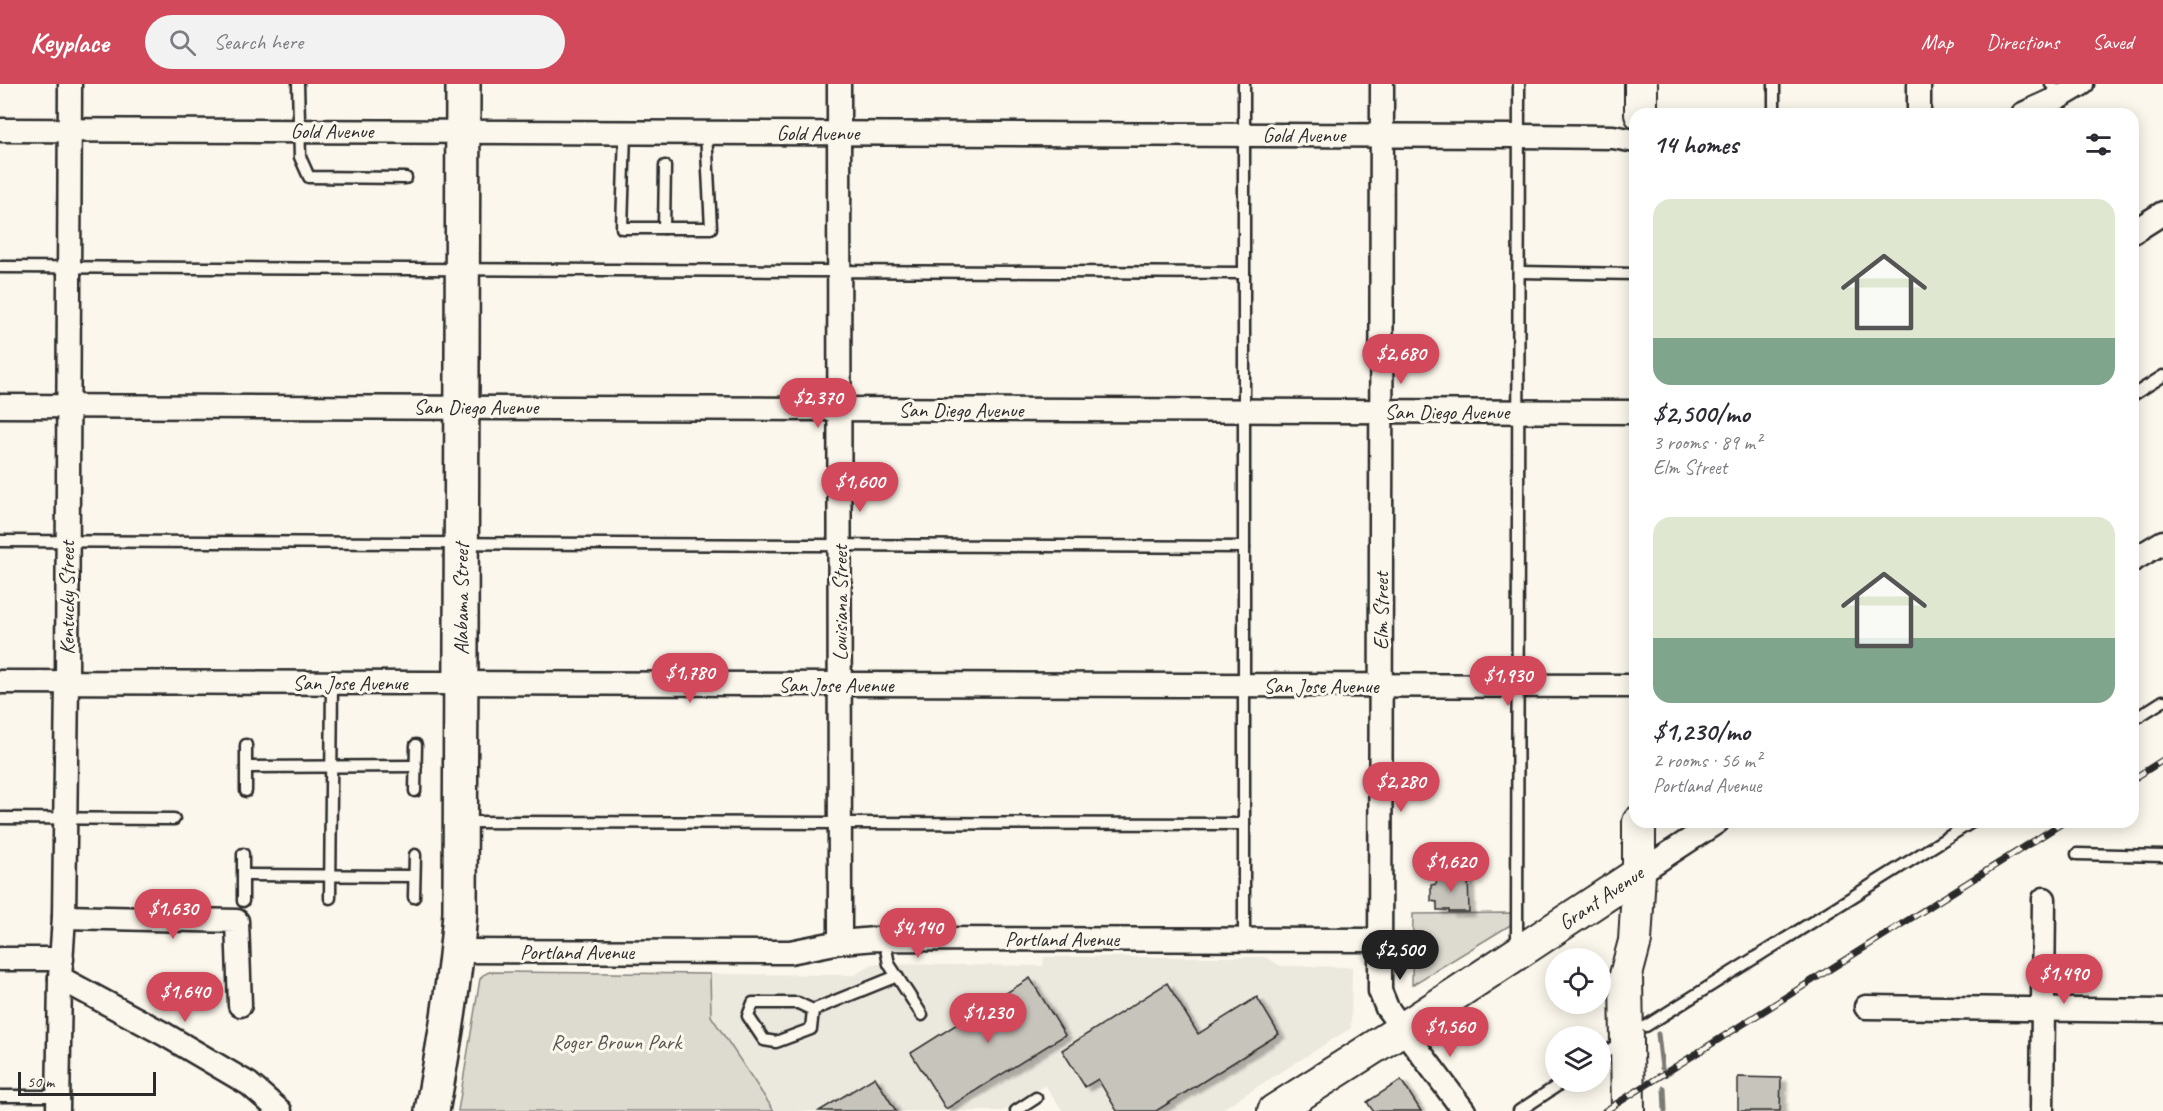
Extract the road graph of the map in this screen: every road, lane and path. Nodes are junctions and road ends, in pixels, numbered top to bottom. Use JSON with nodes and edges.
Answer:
{"nodes":[{"id":1,"x":70,"y":84,"type":"edge"},
{"id":2,"x":298,"y":84,"type":"edge"},
{"id":3,"x":463,"y":84,"type":"edge"},
{"id":4,"x":839,"y":84,"type":"edge"},
{"id":5,"x":1244,"y":84,"type":"edge"},
{"id":6,"x":1382,"y":84,"type":"edge"},
{"id":7,"x":1520,"y":84,"type":"edge"},
{"id":8,"x":1641,"y":84,"type":"edge"},
{"id":9,"x":1774,"y":84,"type":"edge"},
{"id":10,"x":1919,"y":84,"type":"edge"},
{"id":11,"x":2082,"y":84,"type":"edge"},
{"id":12,"x":2056,"y":91,"type":"edge"},
{"id":13,"x":1641,"y":108,"type":"edge"},
{"id":14,"x":1774,"y":108,"type":"edge"},
{"id":15,"x":1918,"y":108,"type":"edge"},
{"id":16,"x":2032,"y":108,"type":"edge"},
{"id":17,"x":0,"y":130,"type":"edge"},
{"id":18,"x":70,"y":130,"type":"junction"},
{"id":19,"x":298,"y":131,"type":"junction"},
{"id":20,"x":463,"y":132,"type":"junction"},
{"id":21,"x":625,"y":132,"type":"junction"},
{"id":22,"x":706,"y":132,"type":"junction"},
{"id":23,"x":839,"y":132,"type":"junction"},
{"id":24,"x":1244,"y":135,"type":"junction"},
{"id":25,"x":1382,"y":135,"type":"junction"},
{"id":26,"x":1519,"y":136,"type":"junction"},
{"id":27,"x":1629,"y":140,"type":"edge"},
{"id":28,"x":664,"y":166,"type":"dead end"},
{"id":29,"x":406,"y":178,"type":"dead end"},
{"id":30,"x":2163,"y":213,"type":"edge"},
{"id":31,"x":664,"y":228,"type":"junction"},
{"id":32,"x":2139,"y":228,"type":"edge"},
{"id":33,"x":0,"y":267,"type":"edge"},
{"id":34,"x":69,"y":267,"type":"junction"},
{"id":35,"x":462,"y":269,"type":"junction"},
{"id":36,"x":839,"y":271,"type":"junction"},
{"id":37,"x":1519,"y":272,"type":"junction"},
{"id":38,"x":1244,"y":273,"type":"junction"},
{"id":39,"x":1629,"y":274,"type":"edge"},
{"id":40,"x":2163,"y":376,"type":"edge"},
{"id":41,"x":2139,"y":390,"type":"edge"},
{"id":42,"x":0,"y":406,"type":"edge"},
{"id":43,"x":68,"y":406,"type":"junction"},
{"id":44,"x":462,"y":407,"type":"junction"},
{"id":45,"x":840,"y":409,"type":"junction"},
{"id":46,"x":1244,"y":411,"type":"junction"},
{"id":47,"x":1381,"y":411,"type":"junction"},
{"id":48,"x":1519,"y":412,"type":"junction"},
{"id":49,"x":1629,"y":412,"type":"edge"},
{"id":50,"x":0,"y":541,"type":"edge"},
{"id":51,"x":68,"y":541,"type":"junction"},
{"id":52,"x":2163,"y":542,"type":"edge"},
{"id":53,"x":461,"y":543,"type":"junction"},
{"id":54,"x":840,"y":545,"type":"junction"},
{"id":55,"x":1244,"y":547,"type":"junction"},
{"id":56,"x":2139,"y":556,"type":"edge"},
{"id":57,"x":0,"y":682,"type":"edge"},
{"id":58,"x":67,"y":682,"type":"junction"},
{"id":59,"x":332,"y":683,"type":"junction"},
{"id":60,"x":460,"y":683,"type":"junction"},
{"id":61,"x":840,"y":685,"type":"junction"},
{"id":62,"x":1244,"y":685,"type":"junction"},
{"id":63,"x":1381,"y":686,"type":"junction"},
{"id":64,"x":1629,"y":686,"type":"edge"},
{"id":65,"x":1518,"y":687,"type":"junction"},
{"id":66,"x":2163,"y":701,"type":"edge"},
{"id":67,"x":2139,"y":716,"type":"edge"},
{"id":68,"x":246,"y":745,"type":"dead end"},
{"id":69,"x":416,"y":746,"type":"dead end"},
{"id":70,"x":416,"y":766,"type":"junction"},
{"id":71,"x":246,"y":767,"type":"junction"},
{"id":72,"x":331,"y":767,"type":"junction"},
{"id":73,"x":246,"y":791,"type":"dead end"},
{"id":74,"x":415,"y":791,"type":"dead end"},
{"id":75,"x":0,"y":818,"type":"edge"},
{"id":76,"x":65,"y":818,"type":"junction"},
{"id":77,"x":174,"y":819,"type":"dead end"},
{"id":78,"x":460,"y":822,"type":"junction"},
{"id":79,"x":840,"y":823,"type":"junction"},
{"id":80,"x":1244,"y":824,"type":"junction"},
{"id":81,"x":1639,"y":828,"type":"edge"},
{"id":82,"x":1708,"y":828,"type":"edge"},
{"id":83,"x":1962,"y":828,"type":"edge"},
{"id":84,"x":243,"y":855,"type":"dead end"},
{"id":85,"x":415,"y":855,"type":"dead end"},
{"id":86,"x":2077,"y":855,"type":"dead end"},
{"id":87,"x":2163,"y":855,"type":"edge"},
{"id":88,"x":1639,"y":873,"type":"junction"},
{"id":89,"x":243,"y":875,"type":"junction"},
{"id":90,"x":330,"y":875,"type":"junction"},
{"id":91,"x":414,"y":876,"type":"junction"},
{"id":92,"x":414,"y":897,"type":"dead end"},
{"id":93,"x":330,"y":898,"type":"dead end"},
{"id":94,"x":2044,"y":899,"type":"dead end"},
{"id":95,"x":243,"y":901,"type":"dead end"},
{"id":96,"x":63,"y":917,"type":"junction"},
{"id":97,"x":884,"y":939,"type":"junction"},
{"id":98,"x":1244,"y":939,"type":"junction"},
{"id":99,"x":1380,"y":940,"type":"junction"},
{"id":100,"x":840,"y":942,"type":"junction"},
{"id":101,"x":457,"y":951,"type":"junction"},
{"id":102,"x":1517,"y":954,"type":"junction"},
{"id":103,"x":0,"y":958,"type":"edge"},
{"id":104,"x":61,"y":969,"type":"junction"},
{"id":105,"x":897,"y":976,"type":"junction"},
{"id":106,"x":240,"y":1005,"type":"dead end"},
{"id":107,"x":1866,"y":1007,"type":"dead end"},
{"id":108,"x":813,"y":1010,"type":"junction"},
{"id":109,"x":2043,"y":1010,"type":"junction"},
{"id":110,"x":2163,"y":1011,"type":"edge"},
{"id":111,"x":922,"y":1015,"type":"dead end"},
{"id":112,"x":1404,"y":1028,"type":"junction"},
{"id":113,"x":1636,"y":1033,"type":"junction"},
{"id":114,"x":1611,"y":1049,"type":"edge"},
{"id":115,"x":1548,"y":1092,"type":"edge"},
{"id":116,"x":0,"y":1096,"type":"edge"},
{"id":117,"x":1036,"y":1098,"type":"dead end"},
{"id":118,"x":58,"y":1103,"type":"edge"},
{"id":119,"x":280,"y":1111,"type":"edge"},
{"id":120,"x":432,"y":1111,"type":"edge"},
{"id":121,"x":1016,"y":1111,"type":"edge"},
{"id":122,"x":1274,"y":1111,"type":"edge"},
{"id":123,"x":1464,"y":1111,"type":"edge"},
{"id":124,"x":1519,"y":1111,"type":"edge"},
{"id":125,"x":1628,"y":1111,"type":"edge"},
{"id":126,"x":1648,"y":1111,"type":"edge"},
{"id":127,"x":2042,"y":1111,"type":"edge"}],
"edges":[{"from":1,"to":18,"type":"street","name":"Kentucky Street"},
{"from":2,"to":19,"type":"lane"},
{"from":3,"to":20,"type":"main road","name":"Alabama Street"},
{"from":4,"to":23,"type":"street","name":"Louisiana Street"},
{"from":5,"to":24,"type":"lane"},
{"from":6,"to":25,"type":"street","name":"Elm Street"},
{"from":7,"to":26,"type":"lane"},
{"from":8,"to":13,"type":"main road"},
{"from":9,"to":14,"type":"lane"},
{"from":10,"to":15,"type":"street"},
{"from":11,"to":12,"type":"street"},
{"from":12,"to":16,"type":"street"},
{"from":17,"to":18,"type":"street","name":"Gold Avenue"},
{"from":18,"to":19,"type":"street","name":"Gold Avenue"},
{"from":18,"to":34,"type":"street","name":"Kentucky Street"},
{"from":19,"to":20,"type":"street","name":"Gold Avenue"},
{"from":19,"to":29,"type":"lane"},
{"from":20,"to":21,"type":"street","name":"Gold Avenue"},
{"from":20,"to":35,"type":"main road","name":"Alabama Street"},
{"from":21,"to":22,"type":"street","name":"Gold Avenue"},
{"from":21,"to":31,"type":"lane"},
{"from":22,"to":23,"type":"street","name":"Gold Avenue"},
{"from":22,"to":31,"type":"lane"},
{"from":23,"to":24,"type":"street","name":"Gold Avenue"},
{"from":23,"to":36,"type":"street","name":"Louisiana Street"},
{"from":24,"to":25,"type":"street","name":"Gold Avenue"},
{"from":24,"to":38,"type":"lane"},
{"from":25,"to":26,"type":"street","name":"Gold Avenue"},
{"from":25,"to":47,"type":"street","name":"Elm Street"},
{"from":26,"to":27,"type":"street","name":"Gold Avenue"},
{"from":26,"to":37,"type":"lane"},
{"from":28,"to":31,"type":"lane"},
{"from":30,"to":32,"type":"street"},
{"from":33,"to":34,"type":"lane"},
{"from":34,"to":35,"type":"lane"},
{"from":34,"to":43,"type":"street","name":"Kentucky Street"},
{"from":35,"to":36,"type":"lane"},
{"from":35,"to":44,"type":"main road","name":"Alabama Street"},
{"from":36,"to":38,"type":"lane"},
{"from":36,"to":45,"type":"street","name":"Louisiana Street"},
{"from":37,"to":39,"type":"lane"},
{"from":37,"to":48,"type":"lane"},
{"from":38,"to":46,"type":"lane"},
{"from":40,"to":41,"type":"lane"},
{"from":42,"to":43,"type":"street","name":"San Diego Avenue"},
{"from":43,"to":44,"type":"street","name":"San Diego Avenue"},
{"from":43,"to":51,"type":"street","name":"Kentucky Street"},
{"from":44,"to":45,"type":"street","name":"San Diego Avenue"},
{"from":44,"to":53,"type":"main road","name":"Alabama Street"},
{"from":45,"to":46,"type":"street","name":"San Diego Avenue"},
{"from":45,"to":54,"type":"street","name":"Louisiana Street"},
{"from":46,"to":47,"type":"street","name":"San Diego Avenue"},
{"from":46,"to":55,"type":"lane"},
{"from":47,"to":48,"type":"street","name":"San Diego Avenue"},
{"from":47,"to":63,"type":"street","name":"Elm Street"},
{"from":48,"to":49,"type":"street","name":"San Diego Avenue"},
{"from":48,"to":65,"type":"lane"},
{"from":50,"to":51,"type":"lane"},
{"from":51,"to":53,"type":"lane"},
{"from":51,"to":58,"type":"street","name":"Kentucky Street"},
{"from":52,"to":56,"type":"street"},
{"from":53,"to":54,"type":"lane"},
{"from":53,"to":60,"type":"main road","name":"Alabama Street"},
{"from":54,"to":55,"type":"lane"},
{"from":54,"to":61,"type":"street","name":"Louisiana Street"},
{"from":55,"to":62,"type":"lane"},
{"from":57,"to":58,"type":"street","name":"San Jose Avenue"},
{"from":58,"to":59,"type":"street","name":"San Jose Avenue"},
{"from":58,"to":76,"type":"street","name":"Kentucky Street"},
{"from":59,"to":60,"type":"street","name":"San Jose Avenue"},
{"from":59,"to":72,"type":"lane"},
{"from":60,"to":61,"type":"street","name":"San Jose Avenue"},
{"from":60,"to":78,"type":"main road","name":"Alabama Street"},
{"from":61,"to":62,"type":"street","name":"San Jose Avenue"},
{"from":61,"to":79,"type":"street","name":"Louisiana Street"},
{"from":62,"to":63,"type":"street","name":"San Jose Avenue"},
{"from":62,"to":80,"type":"lane"},
{"from":63,"to":65,"type":"street","name":"San Jose Avenue"},
{"from":63,"to":99,"type":"street","name":"Elm Street"},
{"from":64,"to":65,"type":"street","name":"San Jose Avenue"},
{"from":65,"to":102,"type":"lane"},
{"from":66,"to":67,"type":"lane"},
{"from":68,"to":71,"type":"lane"},
{"from":69,"to":70,"type":"lane"},
{"from":70,"to":72,"type":"lane"},
{"from":70,"to":74,"type":"lane"},
{"from":71,"to":72,"type":"lane"},
{"from":71,"to":73,"type":"lane"},
{"from":72,"to":90,"type":"lane"},
{"from":75,"to":76,"type":"lane"},
{"from":76,"to":77,"type":"lane"},
{"from":76,"to":96,"type":"street","name":"Kentucky Street"},
{"from":78,"to":79,"type":"lane"},
{"from":78,"to":101,"type":"main road","name":"Alabama Street"},
{"from":79,"to":80,"type":"lane"},
{"from":79,"to":100,"type":"street","name":"Louisiana Street"},
{"from":80,"to":98,"type":"lane"},
{"from":81,"to":88,"type":"main road"},
{"from":82,"to":88,"type":"street","name":"Grant Avenue"},
{"from":83,"to":113,"type":"lane"},
{"from":84,"to":89,"type":"lane"},
{"from":85,"to":91,"type":"lane"},
{"from":86,"to":87,"type":"lane"},
{"from":88,"to":102,"type":"main road","name":"Grant Avenue"},
{"from":88,"to":113,"type":"main road"},
{"from":89,"to":90,"type":"lane"},
{"from":89,"to":95,"type":"lane"},
{"from":90,"to":91,"type":"lane"},
{"from":90,"to":93,"type":"lane"},
{"from":91,"to":92,"type":"lane"},
{"from":94,"to":109,"type":"street"},
{"from":96,"to":104,"type":"street","name":"Kentucky Street"},
{"from":96,"to":106,"type":"street"},
{"from":97,"to":98,"type":"street","name":"Portland Avenue"},
{"from":97,"to":100,"type":"street","name":"Portland Avenue"},
{"from":97,"to":105,"type":"lane"},
{"from":98,"to":99,"type":"street","name":"Portland Avenue"},
{"from":99,"to":112,"type":"street","name":"Elm Street"},
{"from":100,"to":101,"type":"street","name":"Portland Avenue"},
{"from":101,"to":120,"type":"main road","name":"Alabama Street"},
{"from":102,"to":112,"type":"main road","name":"Grant Avenue"},
{"from":103,"to":104,"type":"street"},
{"from":104,"to":118,"type":"street","name":"Kentucky Street"},
{"from":104,"to":119,"type":"street"},
{"from":105,"to":108,"type":"lane"},
{"from":105,"to":111,"type":"lane"},
{"from":107,"to":109,"type":"street"},
{"from":108,"to":108,"type":"lane"},
{"from":109,"to":110,"type":"street"},
{"from":109,"to":127,"type":"street"},
{"from":112,"to":122,"type":"main road","name":"Grant Avenue"},
{"from":112,"to":123,"type":"street","name":"Elm Street"},
{"from":113,"to":114,"type":"lane"},
{"from":113,"to":125,"type":"main road"},
{"from":113,"to":126,"type":"main road"},
{"from":115,"to":124,"type":"lane"},
{"from":116,"to":118,"type":"lane"},
{"from":117,"to":121,"type":"lane"}]}
